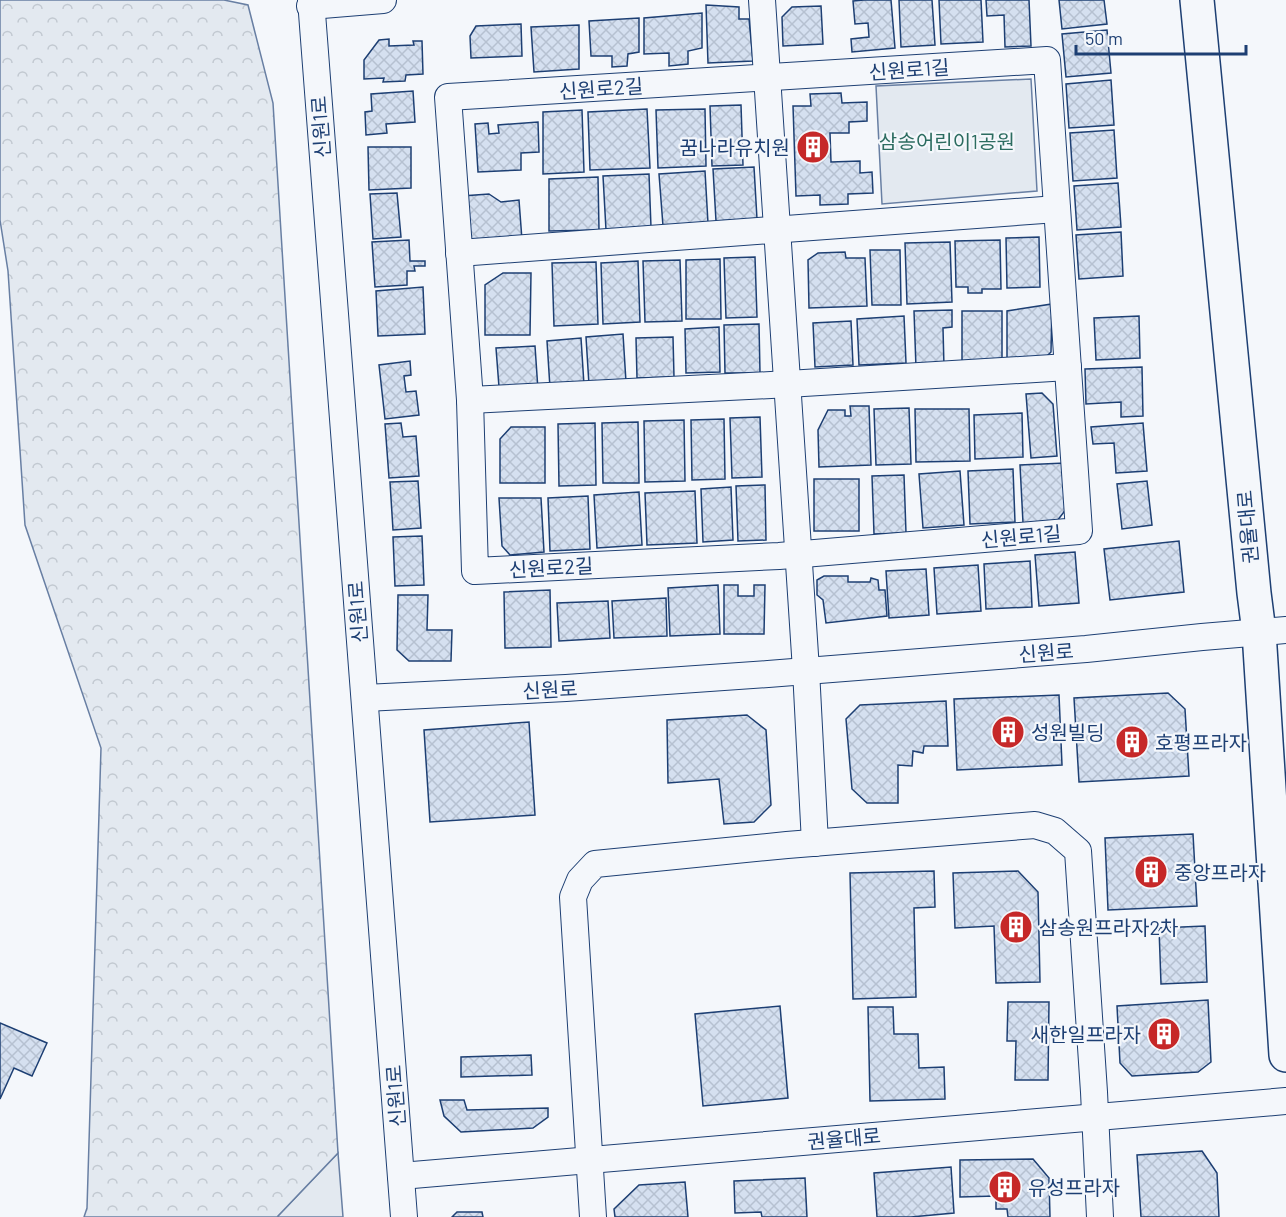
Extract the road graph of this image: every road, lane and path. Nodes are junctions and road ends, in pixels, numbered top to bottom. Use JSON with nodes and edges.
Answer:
{"nodes":[{"id":1,"x":383,"y":0,"type":"edge"},
{"id":2,"x":762,"y":0,"type":"edge"},
{"id":3,"x":1197,"y":0,"type":"edge"},
{"id":4,"x":310,"y":3,"type":"edge"},
{"id":5,"x":767,"y":77,"type":"junction"},
{"id":6,"x":1057,"y":209,"type":"junction"},
{"id":7,"x":777,"y":230,"type":"junction"},
{"id":8,"x":459,"y":253,"type":"junction"},
{"id":9,"x":1068,"y":367,"type":"junction"},
{"id":10,"x":787,"y":384,"type":"junction"},
{"id":11,"x":470,"y":400,"type":"junction"},
{"id":12,"x":798,"y":554,"type":"junction"},
{"id":13,"x":1273,"y":631,"type":"edge"},
{"id":14,"x":806,"y":670,"type":"junction"},
{"id":15,"x":365,"y":698,"type":"junction"},
{"id":16,"x":815,"y":843,"type":"junction"},
{"id":17,"x":1286,"y":1054,"type":"edge"},
{"id":18,"x":1286,"y":1101,"type":"edge"},
{"id":19,"x":1095,"y":1117,"type":"junction"},
{"id":20,"x":590,"y":1160,"type":"junction"},
{"id":21,"x":401,"y":1176,"type":"junction"},
{"id":22,"x":404,"y":1217,"type":"edge"},
{"id":23,"x":593,"y":1217,"type":"edge"},
{"id":24,"x":1100,"y":1217,"type":"edge"}],
"edges":[{"from":1,"to":4,"type":"street","name":"신원1로"},
{"from":2,"to":5,"type":"street"},
{"from":3,"to":13,"type":"main road","name":"권율대로"},
{"from":4,"to":15,"type":"street","name":"신원1로"},
{"from":5,"to":6,"type":"street","name":"신원로1길"},
{"from":5,"to":7,"type":"street"},
{"from":5,"to":8,"type":"street","name":"신원로2길"},
{"from":6,"to":7,"type":"street"},
{"from":6,"to":9,"type":"street","name":"신원로1길"},
{"from":7,"to":8,"type":"street"},
{"from":7,"to":10,"type":"street"},
{"from":8,"to":11,"type":"street","name":"신원로2길"},
{"from":9,"to":10,"type":"street"},
{"from":9,"to":12,"type":"street","name":"신원로1길"},
{"from":10,"to":11,"type":"street"},
{"from":10,"to":12,"type":"street"},
{"from":11,"to":12,"type":"street","name":"신원로2길"},
{"from":12,"to":14,"type":"street"},
{"from":13,"to":14,"type":"street","name":"신원로"},
{"from":13,"to":17,"type":"main road","name":"권율대로"},
{"from":14,"to":15,"type":"street","name":"신원로"},
{"from":14,"to":16,"type":"street"},
{"from":15,"to":21,"type":"street","name":"신원1로"},
{"from":16,"to":19,"type":"street"},
{"from":16,"to":20,"type":"street"},
{"from":18,"to":19,"type":"street","name":"권율대로"},
{"from":19,"to":20,"type":"street","name":"권율대로"},
{"from":19,"to":24,"type":"street"},
{"from":20,"to":21,"type":"street","name":"권율대로"},
{"from":20,"to":23,"type":"street"},
{"from":21,"to":22,"type":"street","name":"신원1로"}]}
